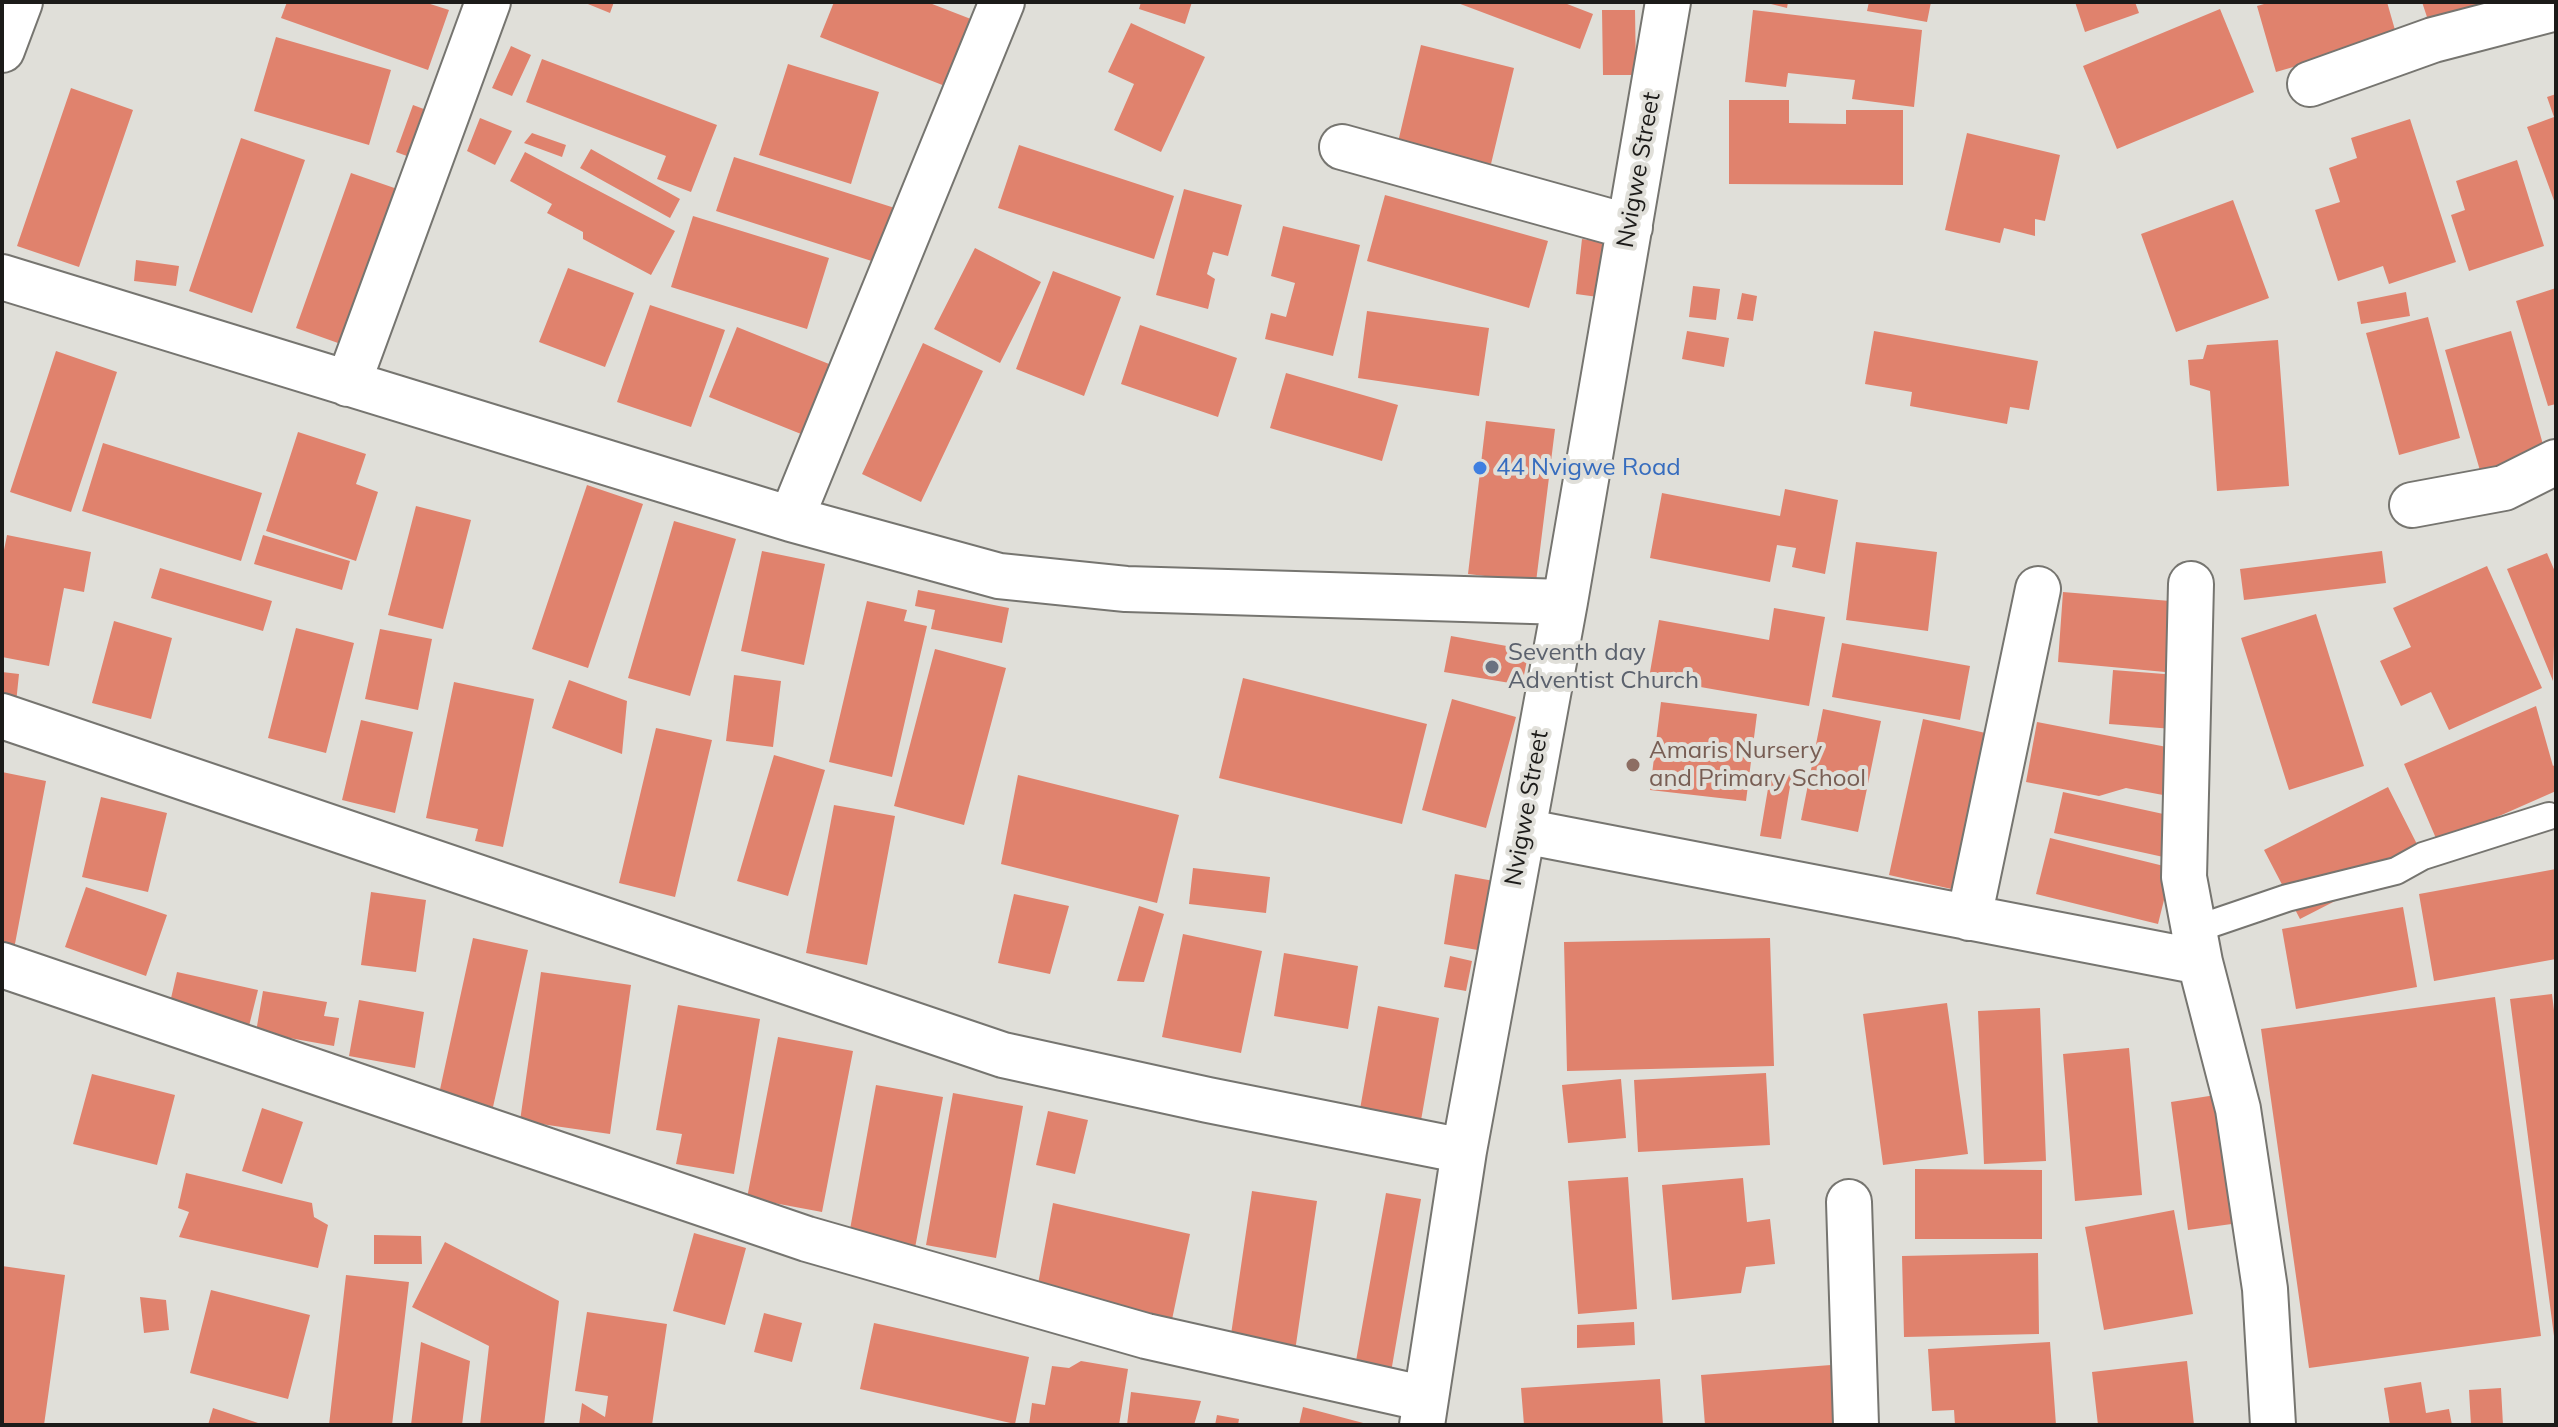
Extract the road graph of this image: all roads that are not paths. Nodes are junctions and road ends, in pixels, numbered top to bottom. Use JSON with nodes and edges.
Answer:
{"nodes":[{"id":1,"x":20,"y":2,"type":"edge"},
{"id":2,"x":488,"y":2,"type":"edge"},
{"id":3,"x":1002,"y":2,"type":"edge"},
{"id":4,"x":1668,"y":2,"type":"edge"},
{"id":5,"x":2556,"y":8,"type":"edge"},
{"id":6,"x":2,"y":50,"type":"edge"},
{"id":7,"x":2310,"y":84,"type":"dead end"},
{"id":8,"x":1342,"y":147,"type":"dead end"},
{"id":9,"x":1630,"y":227,"type":"junction"},
{"id":10,"x":2,"y":277,"type":"edge"},
{"id":11,"x":348,"y":384,"type":"junction"},
{"id":12,"x":2556,"y":462,"type":"edge"},
{"id":13,"x":2412,"y":505,"type":"dead end"},
{"id":14,"x":791,"y":519,"type":"junction"},
{"id":15,"x":2191,"y":584,"type":"dead end"},
{"id":16,"x":2038,"y":589,"type":"dead end"},
{"id":17,"x":1565,"y":602,"type":"junction"},
{"id":18,"x":2,"y":716,"type":"edge"},
{"id":19,"x":2549,"y":816,"type":"dead end"},
{"id":20,"x":1523,"y":831,"type":"junction"},
{"id":21,"x":1969,"y":918,"type":"junction"},
{"id":22,"x":2196,"y":946,"type":"junction"},
{"id":23,"x":2,"y":965,"type":"edge"},
{"id":24,"x":1464,"y":1151,"type":"junction"},
{"id":25,"x":1849,"y":1202,"type":"dead end"},
{"id":26,"x":1424,"y":1412,"type":"edge"},
{"id":27,"x":1856,"y":1425,"type":"edge"},
{"id":28,"x":2273,"y":1425,"type":"edge"}],
"edges":[{"from":1,"to":6,"type":"street"},
{"from":2,"to":11,"type":"street"},
{"from":3,"to":14,"type":"street"},
{"from":4,"to":9,"type":"street","name":"Nvigwe Street"},
{"from":5,"to":7,"type":"street"},
{"from":8,"to":9,"type":"street"},
{"from":9,"to":17,"type":"street","name":"Nvigwe Street"},
{"from":10,"to":11,"type":"street"},
{"from":11,"to":14,"type":"street"},
{"from":12,"to":13,"type":"street"},
{"from":14,"to":17,"type":"street"},
{"from":15,"to":22,"type":"street"},
{"from":16,"to":21,"type":"street"},
{"from":17,"to":20,"type":"street","name":"Nvigwe Street"},
{"from":18,"to":24,"type":"street"},
{"from":19,"to":22,"type":"lane"},
{"from":20,"to":21,"type":"street"},
{"from":20,"to":24,"type":"street","name":"Nvigwe Street"},
{"from":21,"to":22,"type":"street"},
{"from":22,"to":28,"type":"street"},
{"from":23,"to":26,"type":"street"},
{"from":24,"to":26,"type":"street","name":"Nvigwe Street"},
{"from":25,"to":27,"type":"street"}]}
